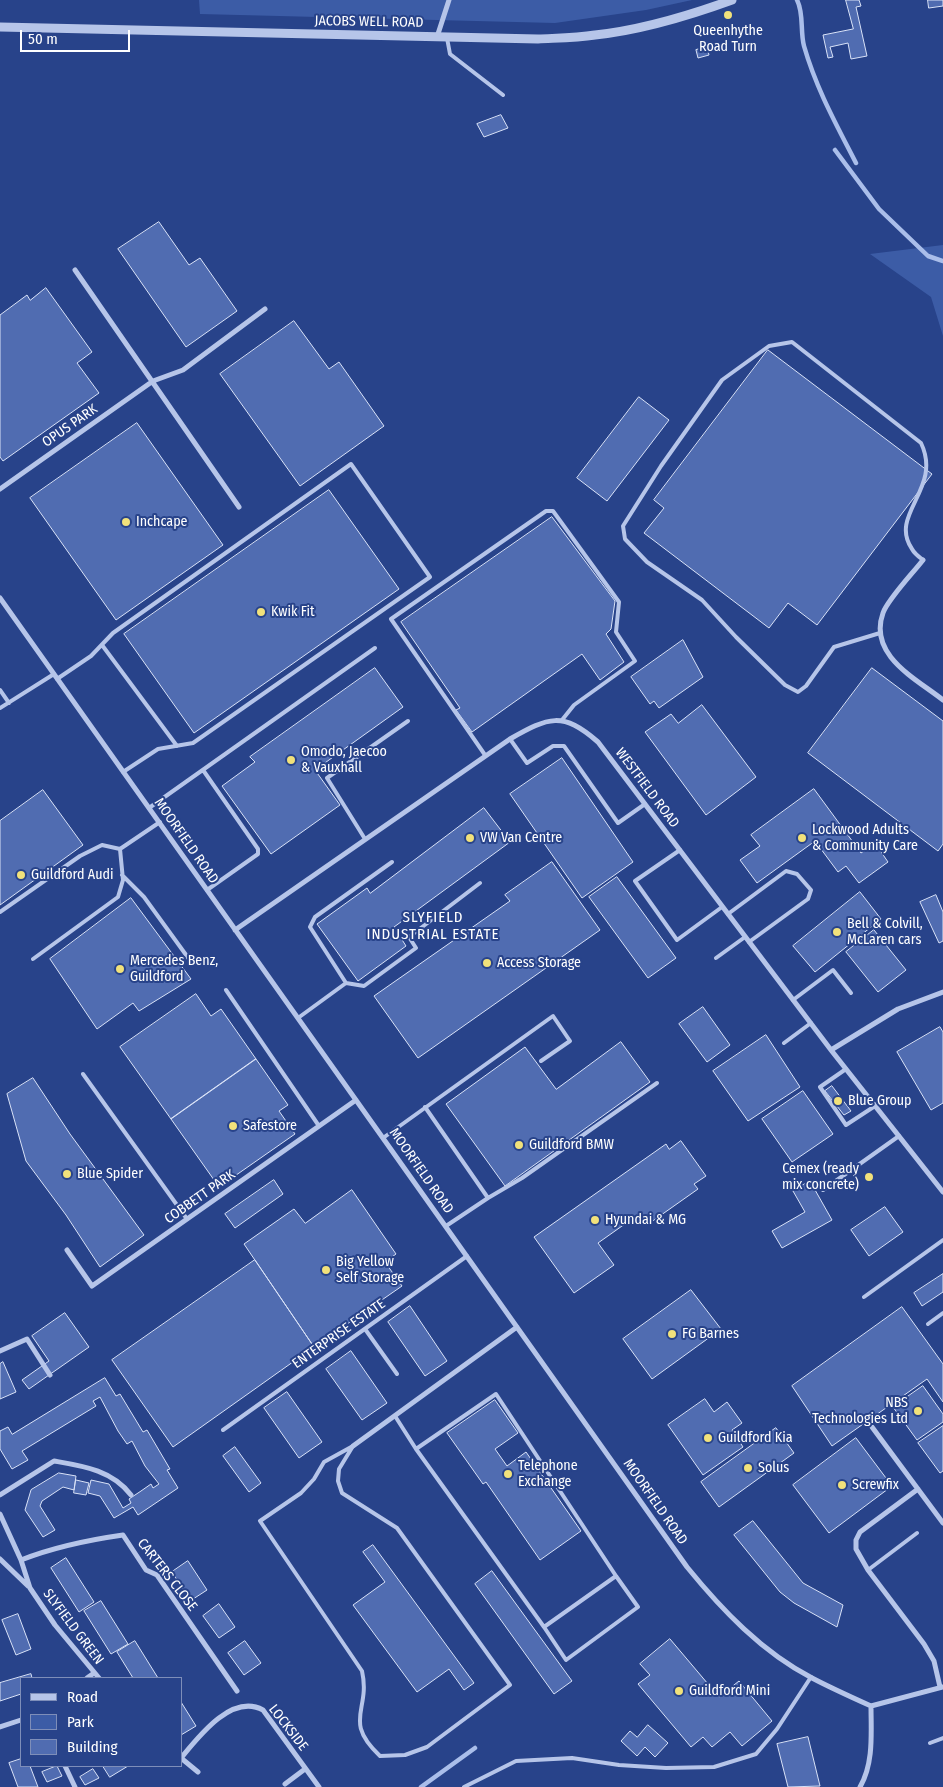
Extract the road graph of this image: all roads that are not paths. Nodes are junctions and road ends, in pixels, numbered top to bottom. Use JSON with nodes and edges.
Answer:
{"nodes":[{"id":1,"x":449,"y":0,"type":"edge"},
{"id":2,"x":732,"y":0,"type":"edge"},
{"id":3,"x":0,"y":27,"type":"edge"},
{"id":4,"x":437,"y":38,"type":"junction"},
{"id":5,"x":447,"y":38,"type":"junction"},
{"id":6,"x":503,"y":95,"type":"dead end"},
{"id":7,"x":74,"y":270,"type":"dead end"},
{"id":8,"x":265,"y":309,"type":"dead end"},
{"id":9,"x":153,"y":381,"type":"junction"},
{"id":10,"x":931,"y":458,"type":"dead end"},
{"id":11,"x":0,"y":489,"type":"edge"},
{"id":12,"x":920,"y":504,"type":"dead end"},
{"id":13,"x":239,"y":507,"type":"dead end"},
{"id":14,"x":923,"y":560,"type":"joint"},
{"id":15,"x":0,"y":598,"type":"edge"},
{"id":16,"x":880,"y":633,"type":"junction"},
{"id":17,"x":102,"y":644,"type":"junction"},
{"id":18,"x":375,"y":648,"type":"dead end"},
{"id":19,"x":56,"y":677,"type":"junction"},
{"id":20,"x":0,"y":690,"type":"edge"},
{"id":21,"x":943,"y":700,"type":"edge"},
{"id":22,"x":9,"y":703,"type":"junction"},
{"id":23,"x":0,"y":708,"type":"edge"},
{"id":24,"x":562,"y":720,"type":"junction"},
{"id":25,"x":408,"y":721,"type":"dead end"},
{"id":26,"x":510,"y":739,"type":"junction"},
{"id":27,"x":176,"y":746,"type":"junction"},
{"id":28,"x":485,"y":755,"type":"junction"},
{"id":29,"x":203,"y":770,"type":"junction"},
{"id":30,"x":123,"y":772,"type":"junction"},
{"id":31,"x":645,"y":804,"type":"junction"},
{"id":32,"x":149,"y":808,"type":"junction"},
{"id":33,"x":160,"y":822,"type":"junction"},
{"id":34,"x":365,"y":839,"type":"junction"},
{"id":35,"x":120,"y":849,"type":"junction"},
{"id":36,"x":680,"y":850,"type":"junction"},
{"id":37,"x":392,"y":862,"type":"dead end"},
{"id":38,"x":122,"y":874,"type":"junction"},
{"id":39,"x":480,"y":883,"type":"dead end"},
{"id":40,"x":207,"y":890,"type":"junction"},
{"id":41,"x":722,"y":906,"type":"junction"},
{"id":42,"x":0,"y":912,"type":"edge"},
{"id":43,"x":728,"y":914,"type":"junction"},
{"id":44,"x":235,"y":930,"type":"junction"},
{"id":45,"x":745,"y":937,"type":"junction"},
{"id":46,"x":750,"y":942,"type":"junction"},
{"id":47,"x":716,"y":958,"type":"dead end"},
{"id":48,"x":33,"y":959,"type":"dead end"},
{"id":49,"x":189,"y":959,"type":"dead end"},
{"id":50,"x":346,"y":984,"type":"junction"},
{"id":51,"x":226,"y":990,"type":"dead end"},
{"id":52,"x":943,"y":992,"type":"edge"},
{"id":53,"x":851,"y":993,"type":"dead end"},
{"id":54,"x":793,"y":1000,"type":"junction"},
{"id":55,"x":298,"y":1018,"type":"junction"},
{"id":56,"x":810,"y":1023,"type":"junction"},
{"id":57,"x":784,"y":1043,"type":"dead end"},
{"id":58,"x":831,"y":1050,"type":"junction"},
{"id":59,"x":541,"y":1061,"type":"dead end"},
{"id":60,"x":846,"y":1069,"type":"junction"},
{"id":61,"x":82,"y":1074,"type":"dead end"},
{"id":62,"x":657,"y":1083,"type":"dead end"},
{"id":63,"x":356,"y":1100,"type":"junction"},
{"id":64,"x":875,"y":1106,"type":"junction"},
{"id":65,"x":425,"y":1108,"type":"junction"},
{"id":66,"x":319,"y":1126,"type":"junction"},
{"id":67,"x":899,"y":1136,"type":"junction"},
{"id":68,"x":383,"y":1138,"type":"junction"},
{"id":69,"x":823,"y":1190,"type":"dead end"},
{"id":70,"x":943,"y":1192,"type":"edge"},
{"id":71,"x":488,"y":1198,"type":"junction"},
{"id":72,"x":188,"y":1219,"type":"junction"},
{"id":73,"x":446,"y":1226,"type":"junction"},
{"id":74,"x":943,"y":1240,"type":"edge"},
{"id":75,"x":67,"y":1250,"type":"dead end"},
{"id":76,"x":467,"y":1256,"type":"junction"},
{"id":77,"x":864,"y":1297,"type":"dead end"},
{"id":78,"x":943,"y":1314,"type":"edge"},
{"id":79,"x":928,"y":1324,"type":"dead end"},
{"id":80,"x":517,"y":1327,"type":"junction"},
{"id":81,"x":365,"y":1329,"type":"junction"},
{"id":82,"x":0,"y":1350,"type":"edge"},
{"id":83,"x":397,"y":1374,"type":"dead end"},
{"id":84,"x":50,"y":1375,"type":"dead end"},
{"id":85,"x":395,"y":1416,"type":"junction"},
{"id":86,"x":872,"y":1428,"type":"dead end"},
{"id":87,"x":223,"y":1430,"type":"dead end"},
{"id":88,"x":353,"y":1446,"type":"junction"},
{"id":89,"x":416,"y":1449,"type":"junction"},
{"id":90,"x":918,"y":1489,"type":"junction"},
{"id":91,"x":0,"y":1495,"type":"edge"},
{"id":92,"x":132,"y":1495,"type":"dead end"},
{"id":93,"x":0,"y":1514,"type":"edge"},
{"id":94,"x":943,"y":1523,"type":"edge"},
{"id":95,"x":917,"y":1533,"type":"dead end"},
{"id":96,"x":0,"y":1559,"type":"edge"},
{"id":97,"x":21,"y":1560,"type":"junction"},
{"id":98,"x":868,"y":1570,"type":"junction"},
{"id":99,"x":616,"y":1576,"type":"junction"},
{"id":100,"x":30,"y":1588,"type":"junction"},
{"id":101,"x":544,"y":1627,"type":"junction"},
{"id":102,"x":94,"y":1672,"type":"junction"},
{"id":103,"x":88,"y":1677,"type":"edge"},
{"id":104,"x":98,"y":1677,"type":"edge"},
{"id":105,"x":811,"y":1677,"type":"junction"},
{"id":106,"x":941,"y":1687,"type":"edge"},
{"id":107,"x":237,"y":1691,"type":"dead end"},
{"id":108,"x":871,"y":1706,"type":"junction"},
{"id":109,"x":20,"y":1720,"type":"edge"},
{"id":110,"x":0,"y":1727,"type":"edge"},
{"id":111,"x":943,"y":1738,"type":"edge"},
{"id":112,"x":930,"y":1743,"type":"dead end"},
{"id":113,"x":182,"y":1757,"type":"edge"},
{"id":114,"x":182,"y":1759,"type":"edge"},
{"id":115,"x":65,"y":1767,"type":"edge"},
{"id":116,"x":306,"y":1769,"type":"junction"},
{"id":117,"x":198,"y":1772,"type":"dead end"},
{"id":118,"x":285,"y":1784,"type":"dead end"},
{"id":119,"x":74,"y":1787,"type":"edge"},
{"id":120,"x":319,"y":1787,"type":"edge"},
{"id":121,"x":464,"y":1787,"type":"edge"},
{"id":122,"x":860,"y":1787,"type":"edge"}],
"edges":[{"from":1,"to":4,"type":"street"},
{"from":2,"to":5,"type":"street","name":"JACOBS WELL ROAD"},
{"from":3,"to":4,"type":"street","name":"JACOBS WELL ROAD"},
{"from":4,"to":5,"type":"street","name":"JACOBS WELL ROAD"},
{"from":5,"to":6,"type":"lane"},
{"from":7,"to":9,"type":"street"},
{"from":8,"to":9,"type":"street","name":"OPUS PARK"},
{"from":9,"to":11,"type":"street","name":"OPUS PARK"},
{"from":9,"to":13,"type":"street"},
{"from":10,"to":16,"type":"lane"},
{"from":12,"to":14,"type":"lane"},
{"from":14,"to":16,"type":"street"},
{"from":15,"to":19,"type":"street","name":"MOORFIELD ROAD"},
{"from":16,"to":21,"type":"street"},
{"from":17,"to":19,"type":"lane"},
{"from":17,"to":27,"type":"lane"},
{"from":17,"to":27,"type":"lane"},
{"from":18,"to":29,"type":"lane"},
{"from":19,"to":22,"type":"lane"},
{"from":19,"to":30,"type":"street","name":"MOORFIELD ROAD"},
{"from":20,"to":22,"type":"lane"},
{"from":22,"to":23,"type":"lane"},
{"from":24,"to":26,"type":"street"},
{"from":24,"to":28,"type":"lane"},
{"from":24,"to":31,"type":"street","name":"WESTFIELD ROAD"},
{"from":25,"to":34,"type":"lane"},
{"from":26,"to":28,"type":"street"},
{"from":26,"to":31,"type":"lane"},
{"from":27,"to":30,"type":"lane"},
{"from":28,"to":34,"type":"street"},
{"from":29,"to":32,"type":"lane"},
{"from":29,"to":40,"type":"lane"},
{"from":30,"to":32,"type":"street","name":"MOORFIELD ROAD"},
{"from":31,"to":36,"type":"street","name":"WESTFIELD ROAD"},
{"from":32,"to":33,"type":"street","name":"MOORFIELD ROAD"},
{"from":33,"to":35,"type":"lane"},
{"from":33,"to":40,"type":"street","name":"MOORFIELD ROAD"},
{"from":34,"to":44,"type":"street"},
{"from":35,"to":38,"type":"lane"},
{"from":35,"to":42,"type":"lane"},
{"from":36,"to":41,"type":"street","name":"WESTFIELD ROAD"},
{"from":36,"to":41,"type":"lane"},
{"from":37,"to":50,"type":"lane"},
{"from":38,"to":48,"type":"lane"},
{"from":38,"to":49,"type":"lane"},
{"from":39,"to":50,"type":"lane"},
{"from":40,"to":44,"type":"street","name":"MOORFIELD ROAD"},
{"from":41,"to":43,"type":"street","name":"WESTFIELD ROAD"},
{"from":43,"to":45,"type":"street","name":"WESTFIELD ROAD"},
{"from":43,"to":46,"type":"lane"},
{"from":44,"to":55,"type":"street","name":"MOORFIELD ROAD"},
{"from":45,"to":46,"type":"street","name":"WESTFIELD ROAD"},
{"from":45,"to":47,"type":"lane"},
{"from":46,"to":54,"type":"street","name":"WESTFIELD ROAD"},
{"from":50,"to":55,"type":"lane"},
{"from":51,"to":66,"type":"lane"},
{"from":52,"to":58,"type":"street"},
{"from":53,"to":54,"type":"lane"},
{"from":54,"to":56,"type":"street","name":"WESTFIELD ROAD"},
{"from":55,"to":63,"type":"street","name":"MOORFIELD ROAD"},
{"from":56,"to":57,"type":"lane"},
{"from":56,"to":58,"type":"street","name":"WESTFIELD ROAD"},
{"from":58,"to":60,"type":"street","name":"WESTFIELD ROAD"},
{"from":59,"to":65,"type":"lane"},
{"from":60,"to":64,"type":"street","name":"WESTFIELD ROAD"},
{"from":60,"to":64,"type":"lane"},
{"from":61,"to":72,"type":"lane"},
{"from":62,"to":71,"type":"lane"},
{"from":63,"to":66,"type":"street","name":"COBBETT PARK"},
{"from":63,"to":68,"type":"street","name":"MOORFIELD ROAD"},
{"from":64,"to":67,"type":"street","name":"WESTFIELD ROAD"},
{"from":65,"to":68,"type":"lane"},
{"from":65,"to":71,"type":"lane"},
{"from":66,"to":72,"type":"street","name":"COBBETT PARK"},
{"from":67,"to":69,"type":"lane"},
{"from":67,"to":70,"type":"street","name":"WESTFIELD ROAD"},
{"from":68,"to":73,"type":"street","name":"MOORFIELD ROAD"},
{"from":71,"to":73,"type":"lane"},
{"from":72,"to":75,"type":"street","name":"COBBETT PARK"},
{"from":73,"to":76,"type":"street","name":"MOORFIELD ROAD"},
{"from":74,"to":77,"type":"lane"},
{"from":76,"to":80,"type":"street","name":"MOORFIELD ROAD"},
{"from":76,"to":81,"type":"lane","name":"ENTERPRISE ESTATE"},
{"from":78,"to":79,"type":"lane"},
{"from":80,"to":85,"type":"street"},
{"from":80,"to":105,"type":"street","name":"MOORFIELD ROAD"},
{"from":81,"to":83,"type":"lane"},
{"from":81,"to":87,"type":"lane","name":"ENTERPRISE ESTATE"},
{"from":82,"to":84,"type":"street"},
{"from":85,"to":88,"type":"street"},
{"from":85,"to":89,"type":"lane"},
{"from":86,"to":90,"type":"street"},
{"from":88,"to":88,"type":"lane"},
{"from":89,"to":99,"type":"lane"},
{"from":89,"to":101,"type":"lane"},
{"from":90,"to":94,"type":"street"},
{"from":90,"to":98,"type":"street"},
{"from":91,"to":92,"type":"street"},
{"from":93,"to":97,"type":"street","name":"SLYFIELD GREEN"},
{"from":95,"to":98,"type":"lane"},
{"from":96,"to":100,"type":"street","name":"SLYFIELD GREEN"},
{"from":97,"to":100,"type":"street","name":"SLYFIELD GREEN"},
{"from":97,"to":107,"type":"street","name":"CARTERS CLOSE"},
{"from":98,"to":106,"type":"street"},
{"from":99,"to":101,"type":"lane"},
{"from":99,"to":101,"type":"lane"},
{"from":100,"to":102,"type":"street","name":"SLYFIELD GREEN"},
{"from":102,"to":103,"type":"street"},
{"from":102,"to":104,"type":"street","name":"SLYFIELD GREEN"},
{"from":105,"to":108,"type":"street","name":"MOORFIELD ROAD"},
{"from":105,"to":121,"type":"lane"},
{"from":106,"to":108,"type":"street"},
{"from":108,"to":122,"type":"street"},
{"from":109,"to":110,"type":"street"},
{"from":111,"to":112,"type":"lane"},
{"from":113,"to":116,"type":"street","name":"LOCKSIDE"},
{"from":114,"to":117,"type":"street"},
{"from":115,"to":119,"type":"street"},
{"from":116,"to":118,"type":"street","name":"LOCKSIDE"},
{"from":116,"to":120,"type":"street","name":"LOCKSIDE"}]}
